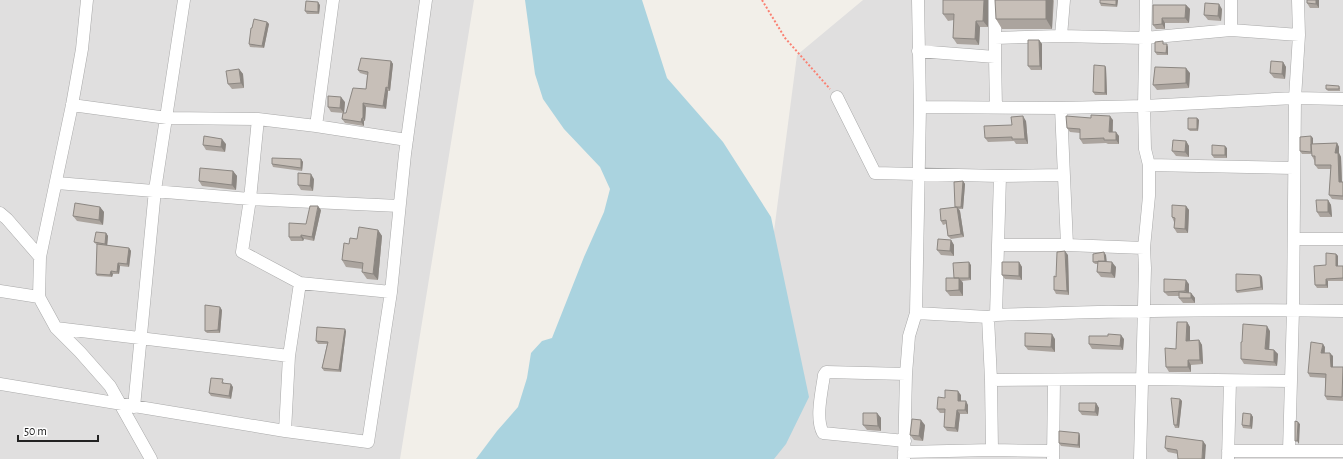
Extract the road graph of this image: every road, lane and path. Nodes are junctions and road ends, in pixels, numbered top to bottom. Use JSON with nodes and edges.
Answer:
{"nodes":[{"id":1,"x":87,"y":0,"type":"edge"},
{"id":2,"x":184,"y":0,"type":"edge"},
{"id":3,"x":333,"y":0,"type":"edge"},
{"id":4,"x":426,"y":0,"type":"edge"},
{"id":5,"x":762,"y":0,"type":"edge"},
{"id":6,"x":918,"y":0,"type":"edge"},
{"id":7,"x":996,"y":0,"type":"edge"},
{"id":8,"x":1064,"y":0,"type":"edge"},
{"id":9,"x":1146,"y":0,"type":"edge"},
{"id":10,"x":1231,"y":0,"type":"edge"},
{"id":11,"x":1298,"y":0,"type":"edge"},
{"id":12,"x":1231,"y":30,"type":"junction"},
{"id":13,"x":1299,"y":35,"type":"junction"},
{"id":14,"x":1061,"y":36,"type":"junction"},
{"id":15,"x":995,"y":38,"type":"junction"},
{"id":16,"x":1145,"y":38,"type":"junction"},
{"id":17,"x":918,"y":51,"type":"junction"},
{"id":18,"x":994,"y":57,"type":"junction"},
{"id":19,"x":837,"y":97,"type":"joint"},
{"id":20,"x":1295,"y":98,"type":"junction"},
{"id":21,"x":1343,"y":99,"type":"edge"},
{"id":22,"x":72,"y":105,"type":"junction"},
{"id":23,"x":1144,"y":106,"type":"junction"},
{"id":24,"x":920,"y":107,"type":"junction"},
{"id":25,"x":996,"y":107,"type":"junction"},
{"id":26,"x":1061,"y":108,"type":"junction"},
{"id":27,"x":167,"y":118,"type":"junction"},
{"id":28,"x":258,"y":119,"type":"junction"},
{"id":29,"x":316,"y":126,"type":"junction"},
{"id":30,"x":407,"y":140,"type":"junction"},
{"id":31,"x":1149,"y":165,"type":"junction"},
{"id":32,"x":1294,"y":168,"type":"junction"},
{"id":33,"x":918,"y":174,"type":"junction"},
{"id":34,"x":1064,"y":175,"type":"junction"},
{"id":35,"x":1000,"y":176,"type":"junction"},
{"id":36,"x":56,"y":183,"type":"junction"},
{"id":37,"x":156,"y":190,"type":"junction"},
{"id":38,"x":250,"y":199,"type":"junction"},
{"id":39,"x":400,"y":206,"type":"junction"},
{"id":40,"x":0,"y":213,"type":"edge"},
{"id":41,"x":1294,"y":239,"type":"junction"},
{"id":42,"x":1343,"y":239,"type":"edge"},
{"id":43,"x":998,"y":245,"type":"junction"},
{"id":44,"x":1067,"y":245,"type":"junction"},
{"id":45,"x":1144,"y":248,"type":"junction"},
{"id":46,"x":40,"y":257,"type":"junction"},
{"id":47,"x":300,"y":283,"type":"junction"},
{"id":48,"x":0,"y":291,"type":"edge"},
{"id":49,"x":391,"y":292,"type":"junction"},
{"id":50,"x":39,"y":297,"type":"junction"},
{"id":51,"x":1143,"y":310,"type":"junction"},
{"id":52,"x":1293,"y":310,"type":"junction"},
{"id":53,"x":1343,"y":311,"type":"edge"},
{"id":54,"x":916,"y":313,"type":"junction"},
{"id":55,"x":992,"y":316,"type":"junction"},
{"id":56,"x":56,"y":328,"type":"junction"},
{"id":57,"x":140,"y":338,"type":"junction"},
{"id":58,"x":289,"y":356,"type":"junction"},
{"id":59,"x":906,"y":374,"type":"junction"},
{"id":60,"x":1142,"y":379,"type":"junction"},
{"id":61,"x":991,"y":380,"type":"junction"},
{"id":62,"x":1054,"y":380,"type":"junction"},
{"id":63,"x":1230,"y":381,"type":"junction"},
{"id":64,"x":1291,"y":381,"type":"junction"},
{"id":65,"x":0,"y":384,"type":"edge"},
{"id":66,"x":120,"y":404,"type":"junction"},
{"id":67,"x":134,"y":406,"type":"junction"},
{"id":68,"x":285,"y":431,"type":"junction"},
{"id":69,"x":992,"y":450,"type":"junction"},
{"id":70,"x":904,"y":451,"type":"edge"},
{"id":71,"x":1289,"y":451,"type":"junction"},
{"id":72,"x":1343,"y":451,"type":"edge"},
{"id":73,"x":1053,"y":455,"type":"edge"},
{"id":74,"x":1228,"y":455,"type":"edge"},
{"id":75,"x":151,"y":459,"type":"edge"},
{"id":76,"x":1140,"y":459,"type":"edge"}],
"edges":[{"from":1,"to":22,"type":"street"},
{"from":2,"to":27,"type":"street"},
{"from":3,"to":29,"type":"street"},
{"from":4,"to":30,"type":"street"},
{"from":5,"to":19,"type":"path"},
{"from":6,"to":17,"type":"street"},
{"from":7,"to":15,"type":"street"},
{"from":8,"to":14,"type":"street"},
{"from":9,"to":16,"type":"street"},
{"from":10,"to":12,"type":"street"},
{"from":11,"to":13,"type":"street"},
{"from":12,"to":13,"type":"street"},
{"from":12,"to":16,"type":"street"},
{"from":13,"to":20,"type":"street"},
{"from":14,"to":15,"type":"street"},
{"from":14,"to":16,"type":"street"},
{"from":15,"to":18,"type":"street"},
{"from":16,"to":23,"type":"street"},
{"from":17,"to":18,"type":"street"},
{"from":17,"to":24,"type":"street"},
{"from":18,"to":25,"type":"street"},
{"from":19,"to":33,"type":"street"},
{"from":20,"to":21,"type":"street"},
{"from":20,"to":23,"type":"street"},
{"from":20,"to":32,"type":"street"},
{"from":22,"to":27,"type":"street"},
{"from":22,"to":36,"type":"street"},
{"from":23,"to":26,"type":"street"},
{"from":23,"to":31,"type":"street"},
{"from":24,"to":25,"type":"street"},
{"from":24,"to":33,"type":"street"},
{"from":25,"to":26,"type":"street"},
{"from":26,"to":34,"type":"street"},
{"from":27,"to":28,"type":"street"},
{"from":27,"to":37,"type":"street"},
{"from":28,"to":29,"type":"street"},
{"from":28,"to":38,"type":"street"},
{"from":29,"to":30,"type":"street"},
{"from":30,"to":39,"type":"street"},
{"from":31,"to":32,"type":"street"},
{"from":31,"to":45,"type":"street"},
{"from":32,"to":41,"type":"street"},
{"from":33,"to":35,"type":"street"},
{"from":33,"to":54,"type":"street"},
{"from":34,"to":35,"type":"street"},
{"from":34,"to":44,"type":"street"},
{"from":35,"to":43,"type":"street"},
{"from":36,"to":37,"type":"street"},
{"from":36,"to":46,"type":"street"},
{"from":37,"to":38,"type":"street"},
{"from":37,"to":57,"type":"street"},
{"from":38,"to":39,"type":"street"},
{"from":38,"to":47,"type":"street"},
{"from":39,"to":49,"type":"street"},
{"from":40,"to":46,"type":"street"},
{"from":41,"to":42,"type":"street"},
{"from":41,"to":52,"type":"street"},
{"from":43,"to":44,"type":"street"},
{"from":43,"to":55,"type":"street"},
{"from":44,"to":45,"type":"street"},
{"from":45,"to":51,"type":"street"},
{"from":46,"to":50,"type":"street"},
{"from":47,"to":49,"type":"street"},
{"from":47,"to":58,"type":"street"},
{"from":48,"to":50,"type":"street"},
{"from":49,"to":68,"type":"street"},
{"from":50,"to":56,"type":"street"},
{"from":51,"to":52,"type":"street"},
{"from":51,"to":55,"type":"street"},
{"from":51,"to":60,"type":"street"},
{"from":52,"to":53,"type":"street"},
{"from":52,"to":64,"type":"street"},
{"from":54,"to":55,"type":"street"},
{"from":54,"to":59,"type":"street"},
{"from":55,"to":61,"type":"street"},
{"from":56,"to":57,"type":"street"},
{"from":56,"to":66,"type":"street"},
{"from":57,"to":58,"type":"street"},
{"from":57,"to":67,"type":"street"},
{"from":58,"to":68,"type":"street"},
{"from":59,"to":70,"type":"street"},
{"from":59,"to":70,"type":"street"},
{"from":60,"to":62,"type":"street"},
{"from":60,"to":63,"type":"street"},
{"from":60,"to":76,"type":"street"},
{"from":61,"to":62,"type":"street"},
{"from":61,"to":69,"type":"street"},
{"from":62,"to":73,"type":"street"},
{"from":63,"to":64,"type":"street"},
{"from":63,"to":74,"type":"street"},
{"from":64,"to":71,"type":"street"},
{"from":65,"to":66,"type":"street"},
{"from":66,"to":67,"type":"street"},
{"from":66,"to":75,"type":"street"},
{"from":67,"to":68,"type":"street"},
{"from":69,"to":70,"type":"street"},
{"from":69,"to":73,"type":"street"},
{"from":71,"to":72,"type":"street"},
{"from":71,"to":74,"type":"street"}]}
